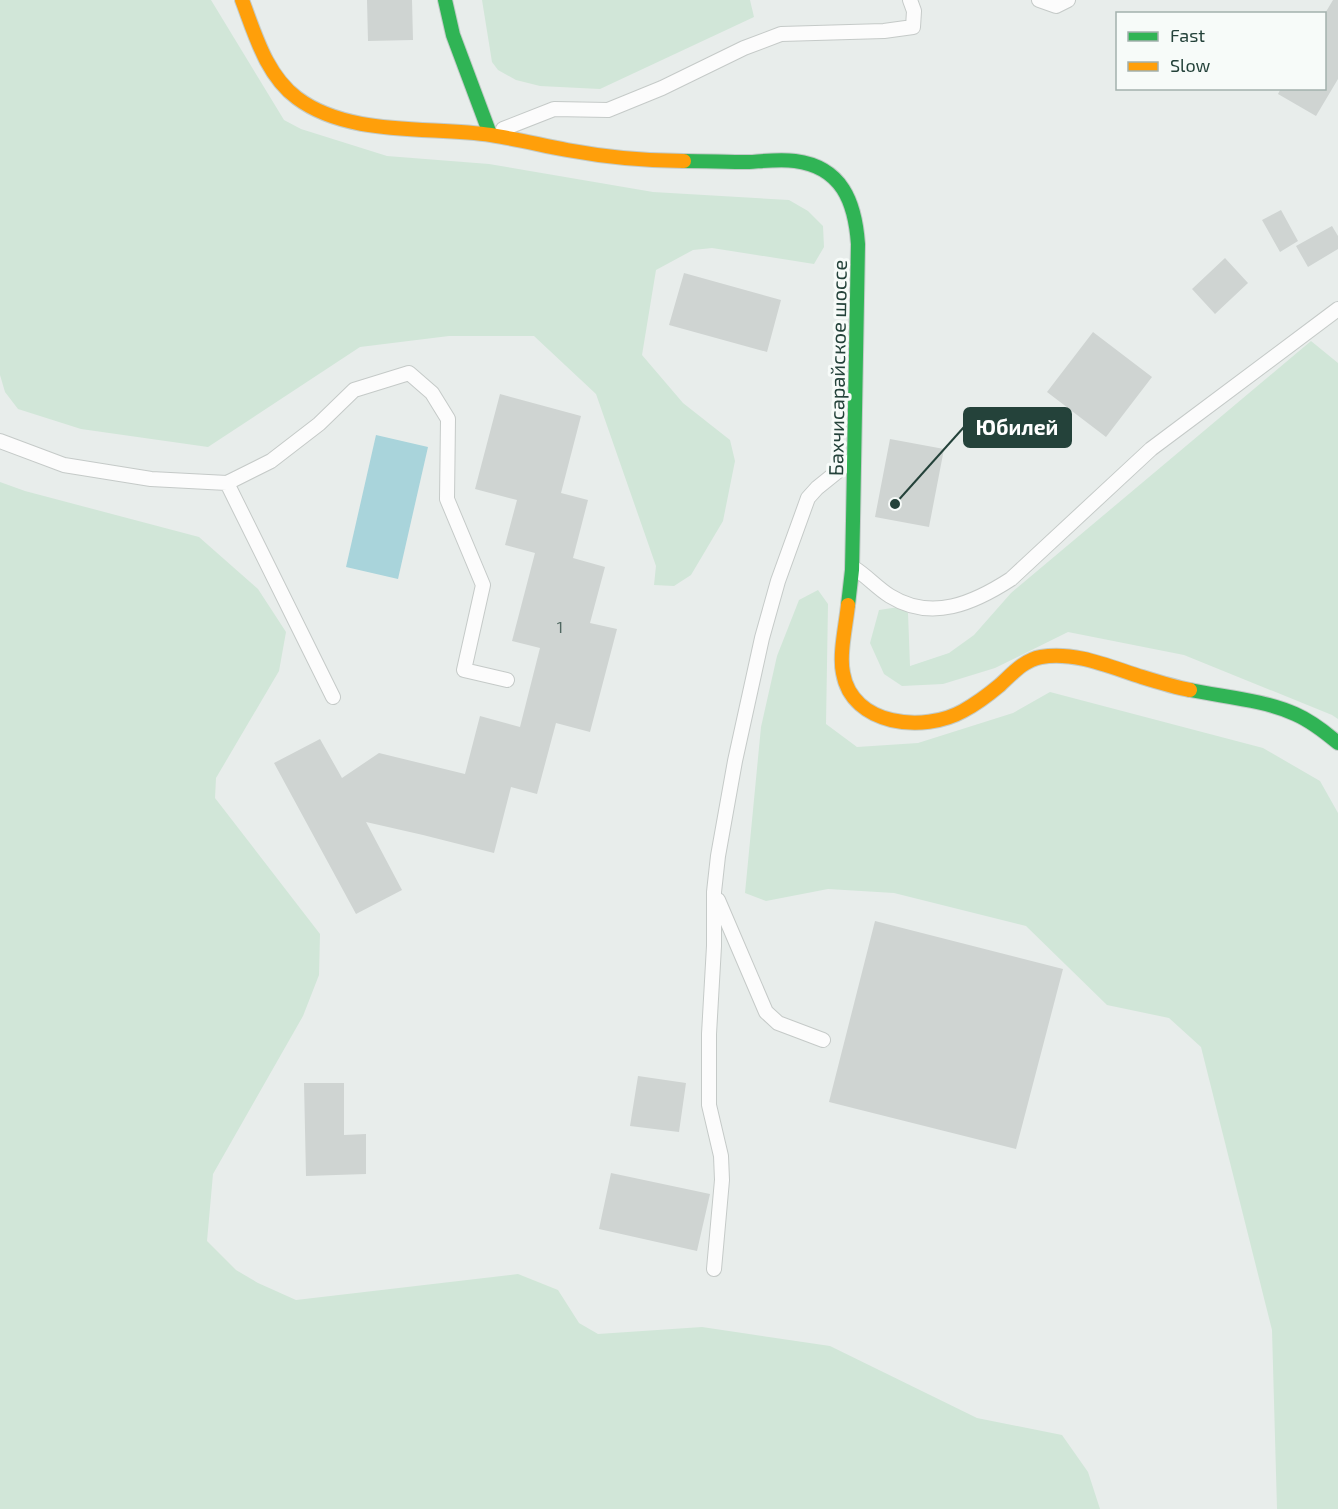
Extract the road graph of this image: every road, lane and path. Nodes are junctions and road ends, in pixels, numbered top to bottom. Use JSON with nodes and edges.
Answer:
{"nodes":[{"id":1,"x":242,"y":0,"type":"edge"},
{"id":2,"x":445,"y":0,"type":"edge"},
{"id":3,"x":910,"y":0,"type":"edge"},
{"id":4,"x":1039,"y":0,"type":"edge"},
{"id":5,"x":1068,"y":0,"type":"edge"},
{"id":6,"x":490,"y":134,"type":"junction"},
{"id":7,"x":1338,"y":309,"type":"edge"},
{"id":8,"x":0,"y":441,"type":"edge"},
{"id":9,"x":855,"y":458,"type":"junction"},
{"id":10,"x":228,"y":483,"type":"junction"},
{"id":11,"x":852,"y":567,"type":"junction"},
{"id":12,"x":507,"y":680,"type":"dead end"},
{"id":13,"x":333,"y":697,"type":"dead end"},
{"id":14,"x":1338,"y":743,"type":"edge"},
{"id":15,"x":714,"y":892,"type":"junction"},
{"id":16,"x":823,"y":1040,"type":"dead end"},
{"id":17,"x":714,"y":1269,"type":"dead end"}],
"edges":[{"from":1,"to":6,"type":"main road","name":"Бахчисарайское шоссе"},
{"from":2,"to":6,"type":"main road"},
{"from":3,"to":6,"type":"lane"},
{"from":4,"to":5,"type":"lane"},
{"from":6,"to":9,"type":"main road","name":"Бахчисарайское шоссе"},
{"from":7,"to":11,"type":"lane"},
{"from":8,"to":10,"type":"lane"},
{"from":9,"to":11,"type":"main road","name":"Бахчисарайское шоссе"},
{"from":9,"to":15,"type":"lane"},
{"from":10,"to":12,"type":"lane"},
{"from":10,"to":13,"type":"lane"},
{"from":11,"to":14,"type":"main road","name":"Бахчисарайское шоссе"},
{"from":15,"to":16,"type":"lane"},
{"from":15,"to":17,"type":"lane"}]}
